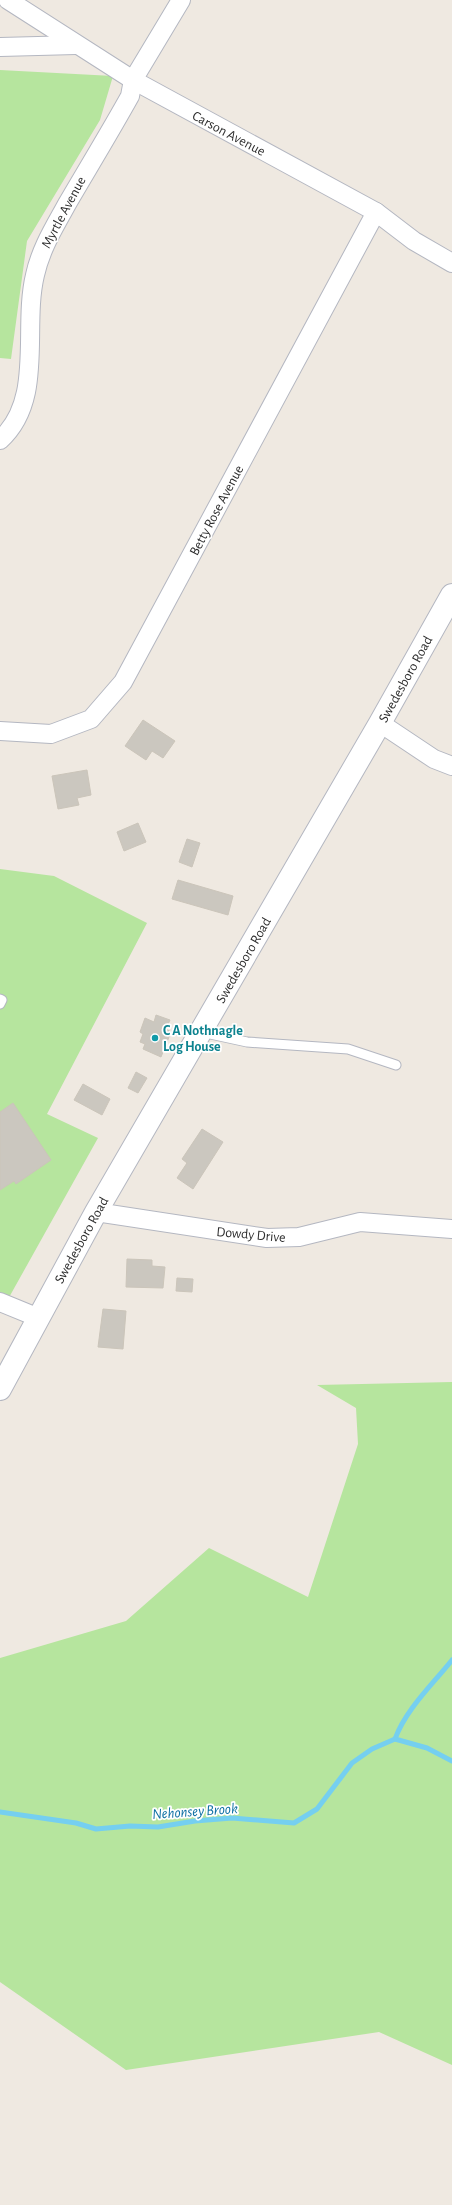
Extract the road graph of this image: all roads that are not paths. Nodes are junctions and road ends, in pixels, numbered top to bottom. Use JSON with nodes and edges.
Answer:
{"nodes":[{"id":1,"x":8,"y":0,"type":"edge"},
{"id":2,"x":181,"y":0,"type":"edge"},
{"id":3,"x":76,"y":45,"type":"junction"},
{"id":4,"x":0,"y":47,"type":"edge"},
{"id":5,"x":133,"y":80,"type":"junction"},
{"id":6,"x":376,"y":212,"type":"junction"},
{"id":7,"x":452,"y":263,"type":"edge"},
{"id":8,"x":0,"y":440,"type":"edge"},
{"id":9,"x":452,"y":595,"type":"edge"},
{"id":10,"x":380,"y":723,"type":"junction"},
{"id":11,"x":0,"y":731,"type":"edge"},
{"id":12,"x":452,"y":766,"type":"edge"},
{"id":13,"x":0,"y":998,"type":"edge"},
{"id":14,"x":0,"y":1004,"type":"edge"},
{"id":15,"x":200,"y":1032,"type":"junction"},
{"id":16,"x":396,"y":1065,"type":"dead end"},
{"id":17,"x":96,"y":1212,"type":"junction"},
{"id":18,"x":452,"y":1230,"type":"edge"},
{"id":19,"x":0,"y":1302,"type":"edge"},
{"id":20,"x":38,"y":1318,"type":"junction"},
{"id":21,"x":0,"y":1389,"type":"edge"}],
"edges":[{"from":1,"to":3,"type":"street","name":"Carson Avenue"},
{"from":2,"to":5,"type":"street","name":"Myrtle Avenue"},
{"from":3,"to":4,"type":"street"},
{"from":3,"to":5,"type":"street","name":"Carson Avenue"},
{"from":5,"to":6,"type":"street","name":"Carson Avenue"},
{"from":5,"to":8,"type":"street","name":"Myrtle Avenue"},
{"from":6,"to":7,"type":"street","name":"Carson Avenue"},
{"from":6,"to":11,"type":"street","name":"Betty Rose Avenue"},
{"from":9,"to":10,"type":"main road","name":"Swedesboro Road"},
{"from":10,"to":12,"type":"street"},
{"from":10,"to":15,"type":"main road","name":"Swedesboro Road"},
{"from":13,"to":14,"type":"lane"},
{"from":15,"to":16,"type":"lane"},
{"from":15,"to":17,"type":"main road","name":"Swedesboro Road"},
{"from":17,"to":18,"type":"street","name":"Dowdy Drive"},
{"from":17,"to":20,"type":"main road","name":"Swedesboro Road"},
{"from":19,"to":20,"type":"street"},
{"from":20,"to":21,"type":"main road","name":"Swedesboro Road"}]}
